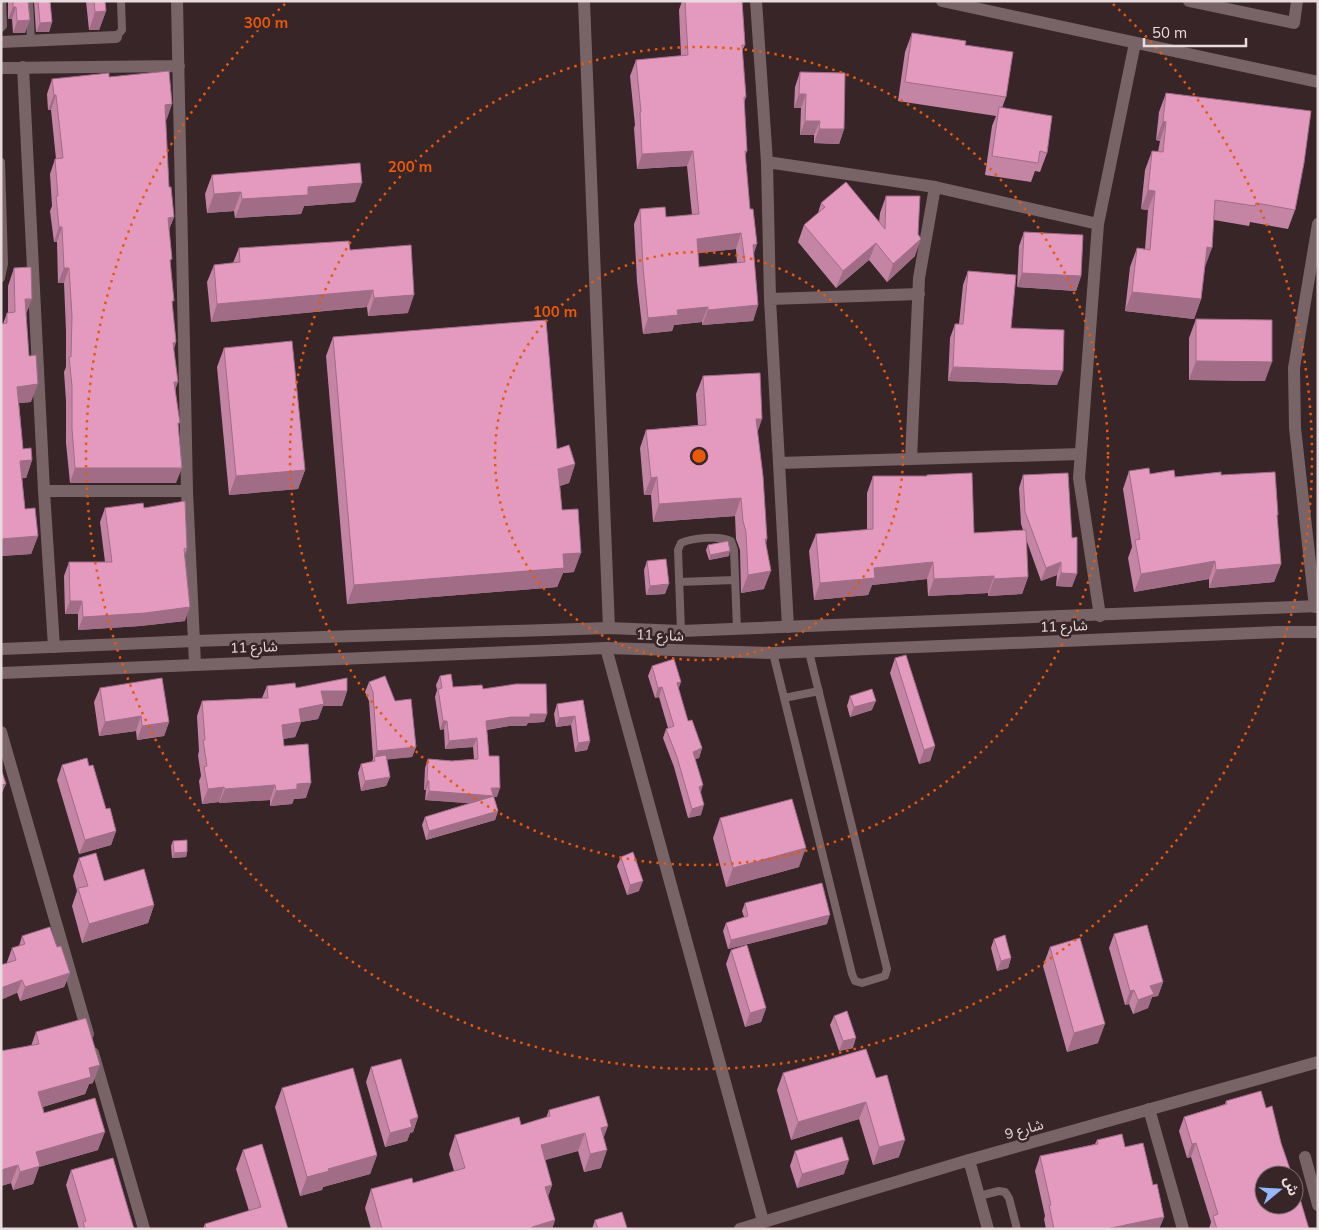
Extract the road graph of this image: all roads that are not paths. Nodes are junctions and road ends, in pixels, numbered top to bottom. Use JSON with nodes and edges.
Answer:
{"nodes":[{"id":1,"x":2,"y":1,"type":"edge"},
{"id":2,"x":29,"y":1,"type":"edge"},
{"id":3,"x":121,"y":1,"type":"edge"},
{"id":4,"x":177,"y":1,"type":"edge"},
{"id":5,"x":584,"y":1,"type":"edge"},
{"id":6,"x":756,"y":1,"type":"edge"},
{"id":7,"x":942,"y":1,"type":"edge"},
{"id":8,"x":1189,"y":1,"type":"edge"},
{"id":9,"x":1297,"y":1,"type":"edge"},
{"id":10,"x":1,"y":28,"type":"edge"},
{"id":11,"x":116,"y":37,"type":"joint"},
{"id":12,"x":31,"y":40,"type":"junction"},
{"id":13,"x":1,"y":42,"type":"edge"},
{"id":14,"x":1135,"y":43,"type":"junction"},
{"id":15,"x":179,"y":66,"type":"junction"},
{"id":16,"x":23,"y":67,"type":"junction"},
{"id":17,"x":1,"y":68,"type":"edge"},
{"id":18,"x":1318,"y":82,"type":"edge"},
{"id":19,"x":1,"y":162,"type":"edge"},
{"id":20,"x":767,"y":162,"type":"junction"},
{"id":21,"x":935,"y":187,"type":"junction"},
{"id":22,"x":1098,"y":224,"type":"junction"},
{"id":23,"x":1318,"y":224,"type":"edge"},
{"id":24,"x":1,"y":278,"type":"edge"},
{"id":25,"x":1313,"y":284,"type":"edge"},
{"id":26,"x":919,"y":294,"type":"junction"},
{"id":27,"x":770,"y":299,"type":"junction"},
{"id":28,"x":1080,"y":454,"type":"junction"},
{"id":29,"x":912,"y":459,"type":"junction"},
{"id":30,"x":779,"y":463,"type":"junction"},
{"id":31,"x":44,"y":491,"type":"junction"},
{"id":32,"x":187,"y":491,"type":"junction"},
{"id":33,"x":735,"y":580,"type":"junction"},
{"id":34,"x":679,"y":582,"type":"junction"},
{"id":35,"x":1316,"y":606,"type":"edge"},
{"id":36,"x":1100,"y":616,"type":"junction"},
{"id":37,"x":788,"y":627,"type":"junction"},
{"id":38,"x":608,"y":628,"type":"junction"},
{"id":39,"x":738,"y":629,"type":"junction"},
{"id":40,"x":681,"y":631,"type":"junction"},
{"id":41,"x":1318,"y":632,"type":"edge"},
{"id":42,"x":195,"y":641,"type":"junction"},
{"id":43,"x":54,"y":648,"type":"junction"},
{"id":44,"x":606,"y":648,"type":"junction"},
{"id":45,"x":1,"y":649,"type":"edge"},
{"id":46,"x":809,"y":652,"type":"junction"},
{"id":47,"x":773,"y":653,"type":"junction"},
{"id":48,"x":195,"y":664,"type":"junction"},
{"id":49,"x":1,"y":673,"type":"edge"},
{"id":50,"x":819,"y":691,"type":"junction"},
{"id":51,"x":784,"y":698,"type":"junction"},
{"id":52,"x":1,"y":732,"type":"edge"},
{"id":53,"x":1318,"y":1062,"type":"edge"},
{"id":54,"x":1149,"y":1109,"type":"junction"},
{"id":55,"x":1305,"y":1157,"type":"dead end"},
{"id":56,"x":969,"y":1160,"type":"junction"},
{"id":57,"x":1314,"y":1176,"type":"edge"},
{"id":58,"x":979,"y":1196,"type":"junction"},
{"id":59,"x":1318,"y":1205,"type":"edge"},
{"id":60,"x":763,"y":1221,"type":"junction"},
{"id":61,"x":144,"y":1229,"type":"edge"},
{"id":62,"x":740,"y":1229,"type":"edge"},
{"id":63,"x":988,"y":1229,"type":"edge"},
{"id":64,"x":1018,"y":1229,"type":"edge"},
{"id":65,"x":1183,"y":1229,"type":"edge"}],
"edges":[{"from":1,"to":10,"type":"lane"},
{"from":2,"to":12,"type":"lane"},
{"from":3,"to":11,"type":"lane"},
{"from":4,"to":15,"type":"street"},
{"from":5,"to":38,"type":"street"},
{"from":6,"to":20,"type":"street"},
{"from":7,"to":14,"type":"street"},
{"from":8,"to":9,"type":"street"},
{"from":11,"to":12,"type":"street"},
{"from":12,"to":13,"type":"street"},
{"from":14,"to":18,"type":"street"},
{"from":14,"to":22,"type":"street"},
{"from":15,"to":16,"type":"street"},
{"from":15,"to":32,"type":"street"},
{"from":16,"to":17,"type":"street"},
{"from":16,"to":31,"type":"street"},
{"from":19,"to":24,"type":"lane"},
{"from":20,"to":21,"type":"street"},
{"from":20,"to":27,"type":"street"},
{"from":21,"to":22,"type":"street"},
{"from":21,"to":26,"type":"street"},
{"from":22,"to":28,"type":"street"},
{"from":23,"to":25,"type":"street"},
{"from":25,"to":35,"type":"street"},
{"from":26,"to":27,"type":"street"},
{"from":26,"to":29,"type":"street"},
{"from":27,"to":30,"type":"street"},
{"from":28,"to":29,"type":"street"},
{"from":28,"to":36,"type":"street"},
{"from":29,"to":30,"type":"street"},
{"from":30,"to":37,"type":"street"},
{"from":31,"to":32,"type":"street"},
{"from":31,"to":43,"type":"street"},
{"from":32,"to":42,"type":"street"},
{"from":33,"to":34,"type":"lane"},
{"from":33,"to":34,"type":"lane"},
{"from":33,"to":39,"type":"lane"},
{"from":34,"to":40,"type":"lane"},
{"from":35,"to":36,"type":"street","name":"شارع 11"},
{"from":36,"to":37,"type":"street","name":"شارع 11"},
{"from":37,"to":39,"type":"street","name":"شارع 11"},
{"from":38,"to":40,"type":"street","name":"شارع 11"},
{"from":38,"to":42,"type":"street","name":"شارع 11"},
{"from":39,"to":40,"type":"street","name":"شارع 11"},
{"from":41,"to":46,"type":"street","name":"شارع 11"},
{"from":42,"to":43,"type":"street","name":"شارع 11"},
{"from":42,"to":48,"type":"street"},
{"from":43,"to":45,"type":"street","name":"شارع 11"},
{"from":44,"to":47,"type":"street","name":"شارع 11"},
{"from":44,"to":48,"type":"street","name":"شارع 11"},
{"from":44,"to":60,"type":"street"},
{"from":46,"to":47,"type":"street","name":"شارع 11"},
{"from":46,"to":50,"type":"lane"},
{"from":47,"to":51,"type":"lane"},
{"from":48,"to":49,"type":"street","name":"شارع 11"},
{"from":50,"to":51,"type":"lane"},
{"from":50,"to":51,"type":"lane"},
{"from":52,"to":61,"type":"street"},
{"from":53,"to":54,"type":"street","name":"شارع 9"},
{"from":54,"to":56,"type":"street","name":"شارع 9"},
{"from":54,"to":65,"type":"street"},
{"from":55,"to":57,"type":"street"},
{"from":56,"to":58,"type":"street"},
{"from":56,"to":60,"type":"street","name":"شارع 9"},
{"from":57,"to":59,"type":"street"},
{"from":58,"to":63,"type":"street"},
{"from":58,"to":64,"type":"lane"},
{"from":60,"to":62,"type":"street","name":"شارع 9"}]}
